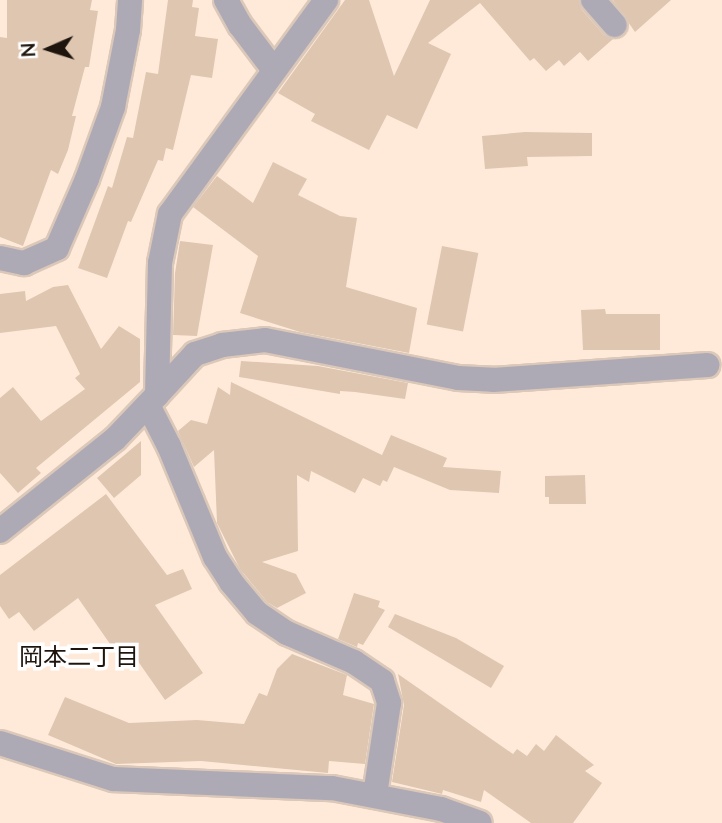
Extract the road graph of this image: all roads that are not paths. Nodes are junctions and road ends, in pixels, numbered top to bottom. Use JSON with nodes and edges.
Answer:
{"nodes":[{"id":1,"x":130,"y":0,"type":"edge"},
{"id":2,"x":226,"y":0,"type":"edge"},
{"id":3,"x":326,"y":0,"type":"edge"},
{"id":4,"x":593,"y":0,"type":"edge"},
{"id":5,"x":615,"y":25,"type":"dead end"},
{"id":6,"x":274,"y":69,"type":"junction"},
{"id":7,"x":0,"y":258,"type":"edge"},
{"id":8,"x":708,"y":365,"type":"dead end"},
{"id":9,"x":152,"y":400,"type":"junction"},
{"id":10,"x":0,"y":531,"type":"edge"},
{"id":11,"x":0,"y":743,"type":"edge"},
{"id":12,"x":375,"y":794,"type":"junction"},
{"id":13,"x":480,"y":823,"type":"edge"}],
"edges":[{"from":1,"to":7,"type":"street"},
{"from":2,"to":6,"type":"street"},
{"from":3,"to":6,"type":"street"},
{"from":4,"to":5,"type":"street"},
{"from":6,"to":9,"type":"street"},
{"from":8,"to":9,"type":"street"},
{"from":9,"to":10,"type":"street"},
{"from":9,"to":12,"type":"street"},
{"from":11,"to":12,"type":"street"},
{"from":12,"to":13,"type":"street"}]}
